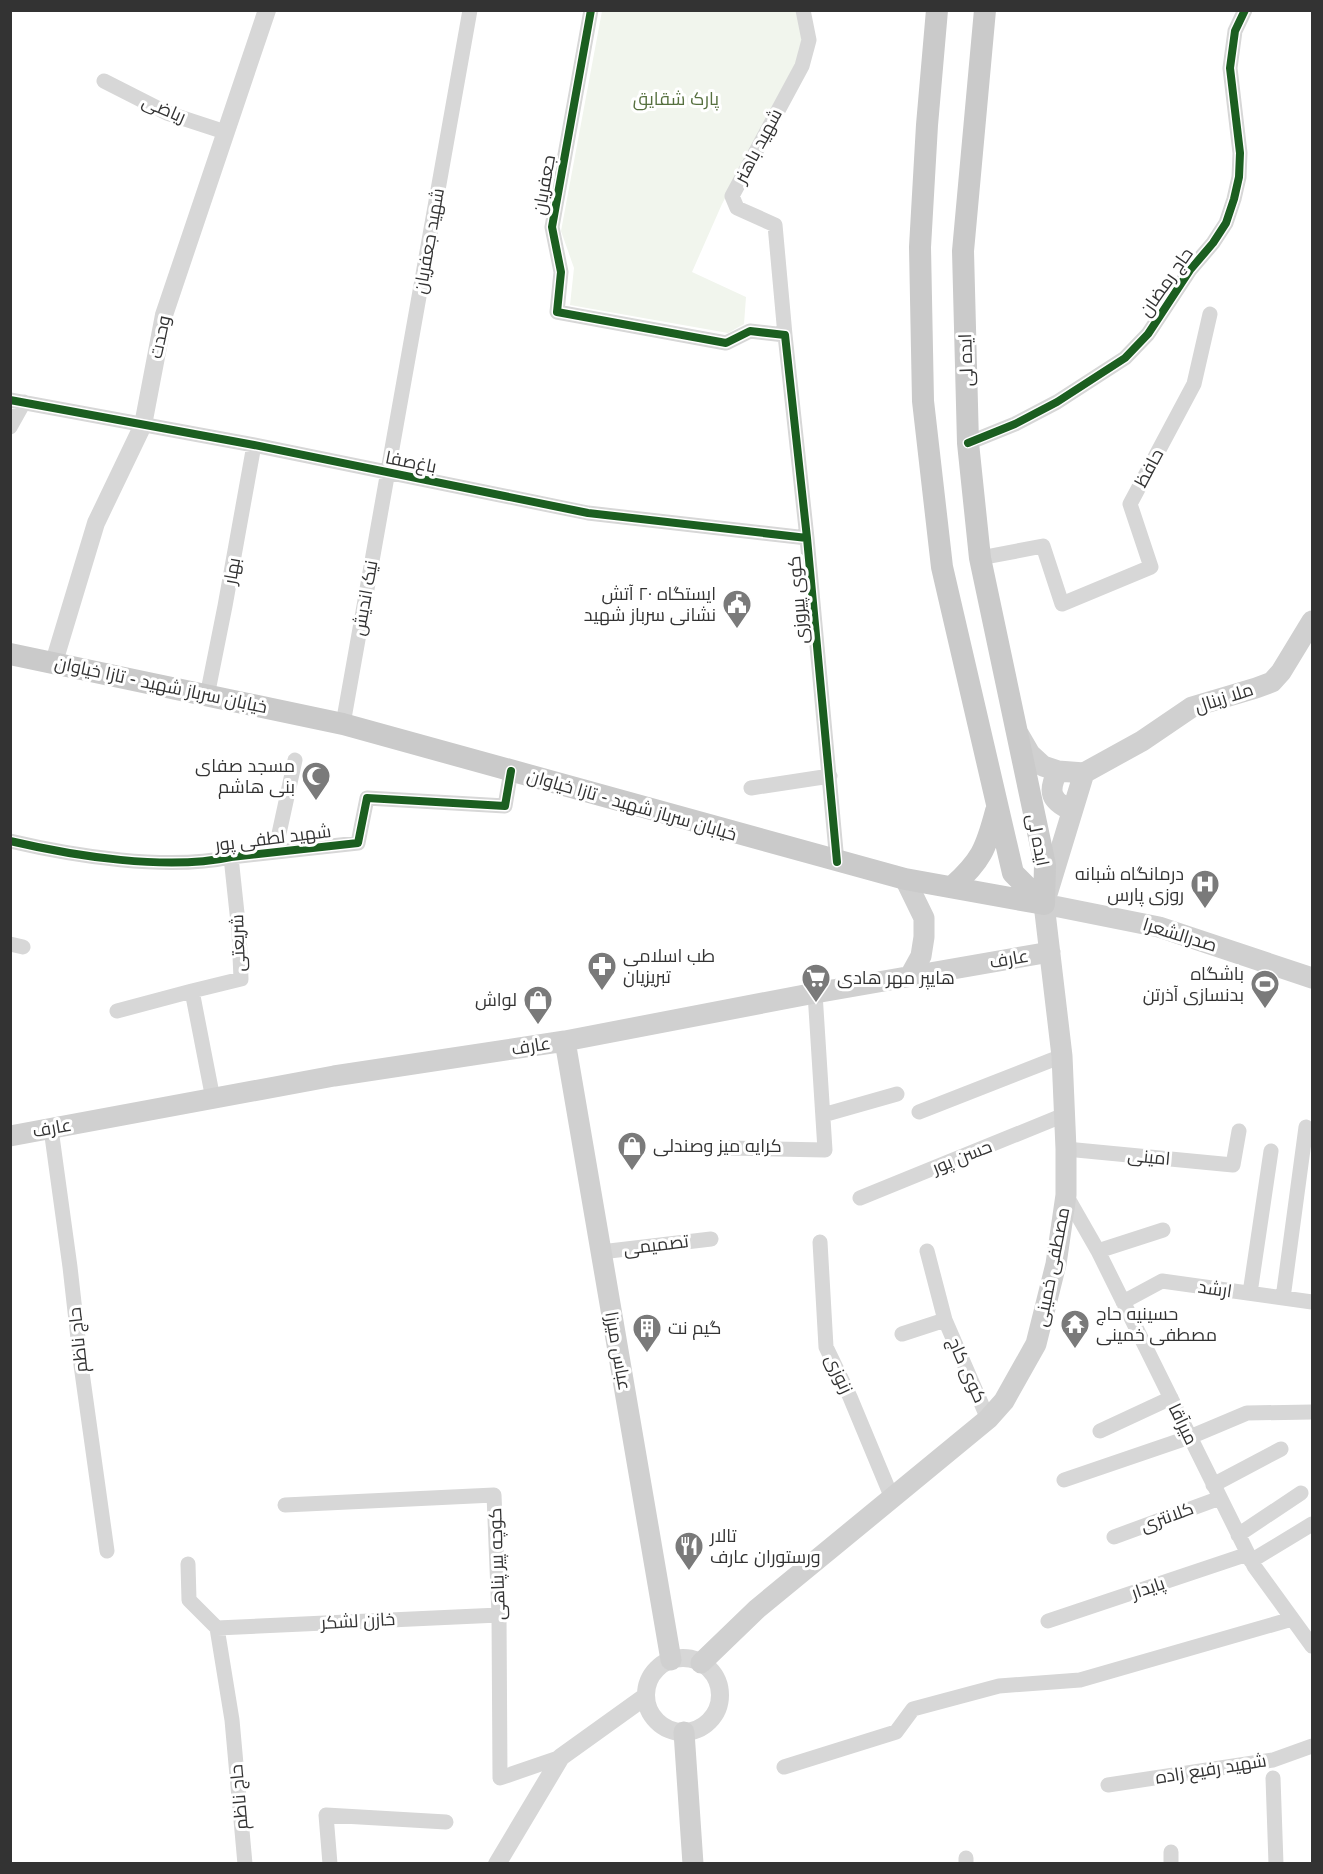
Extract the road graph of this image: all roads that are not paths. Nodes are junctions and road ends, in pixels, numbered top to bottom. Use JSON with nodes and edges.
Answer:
{"nodes":[{"id":1,"x":267,"y":10,"type":"edge"},
{"id":2,"x":470,"y":10,"type":"edge"},
{"id":3,"x":591,"y":10,"type":"edge"},
{"id":4,"x":803,"y":10,"type":"edge"},
{"id":5,"x":937,"y":10,"type":"edge"},
{"id":6,"x":1245,"y":10,"type":"edge"},
{"id":7,"x":982,"y":11,"type":"edge"},
{"id":8,"x":104,"y":81,"type":"dead end"},
{"id":9,"x":225,"y":132,"type":"junction"},
{"id":10,"x":1210,"y":314,"type":"dead end"},
{"id":11,"x":785,"y":335,"type":"junction"},
{"id":12,"x":17,"y":401,"type":"edge"},
{"id":13,"x":143,"y":425,"type":"junction"},
{"id":14,"x":10,"y":427,"type":"edge"},
{"id":15,"x":968,"y":443,"type":"junction"},
{"id":16,"x":254,"y":445,"type":"junction"},
{"id":17,"x":387,"y":472,"type":"junction"},
{"id":18,"x":807,"y":538,"type":"junction"},
{"id":19,"x":980,"y":558,"type":"junction"},
{"id":20,"x":1312,"y":621,"type":"edge"},
{"id":21,"x":10,"y":654,"type":"edge"},
{"id":22,"x":54,"y":662,"type":"junction"},
{"id":23,"x":207,"y":696,"type":"junction"},
{"id":24,"x":343,"y":724,"type":"junction"},
{"id":25,"x":1015,"y":728,"type":"junction"},
{"id":26,"x":295,"y":760,"type":"dead end"},
{"id":27,"x":511,"y":771,"type":"junction"},
{"id":28,"x":1058,"y":771,"type":"junction"},
{"id":29,"x":1084,"y":773,"type":"junction"},
{"id":30,"x":830,"y":776,"type":"junction"},
{"id":31,"x":751,"y":788,"type":"dead end"},
{"id":32,"x":997,"y":807,"type":"junction"},
{"id":33,"x":1071,"y":810,"type":"junction"},
{"id":34,"x":10,"y":841,"type":"edge"},
{"id":35,"x":276,"y":852,"type":"junction"},
{"id":36,"x":231,"y":857,"type":"junction"},
{"id":37,"x":837,"y":862,"type":"junction"},
{"id":38,"x":905,"y":879,"type":"junction"},
{"id":39,"x":952,"y":887,"type":"junction"},
{"id":40,"x":1044,"y":904,"type":"junction"},
{"id":41,"x":1050,"y":952,"type":"junction"},
{"id":42,"x":910,"y":976,"type":"junction"},
{"id":43,"x":1312,"y":978,"type":"edge"},
{"id":44,"x":192,"y":991,"type":"junction"},
{"id":45,"x":815,"y":993,"type":"junction"},
{"id":46,"x":117,"y":1011,"type":"dead end"},
{"id":47,"x":565,"y":1041,"type":"junction"},
{"id":48,"x":1062,"y":1056,"type":"junction"},
{"id":49,"x":897,"y":1094,"type":"dead end"},
{"id":50,"x":213,"y":1099,"type":"junction"},
{"id":51,"x":919,"y":1112,"type":"dead end"},
{"id":52,"x":1064,"y":1115,"type":"junction"},
{"id":53,"x":823,"y":1116,"type":"junction"},
{"id":54,"x":1306,"y":1126,"type":"dead end"},
{"id":55,"x":51,"y":1129,"type":"junction"},
{"id":56,"x":1239,"y":1131,"type":"dead end"},
{"id":57,"x":10,"y":1136,"type":"edge"},
{"id":58,"x":729,"y":1148,"type":"dead end"},
{"id":59,"x":1066,"y":1149,"type":"junction"},
{"id":60,"x":1271,"y":1151,"type":"dead end"},
{"id":61,"x":1066,"y":1195,"type":"junction"},
{"id":62,"x":860,"y":1198,"type":"dead end"},
{"id":63,"x":1163,"y":1230,"type":"dead end"},
{"id":64,"x":711,"y":1239,"type":"dead end"},
{"id":65,"x":820,"y":1242,"type":"dead end"},
{"id":66,"x":927,"y":1251,"type":"dead end"},
{"id":67,"x":1098,"y":1251,"type":"junction"},
{"id":68,"x":601,"y":1252,"type":"junction"},
{"id":69,"x":1250,"y":1293,"type":"junction"},
{"id":70,"x":1283,"y":1298,"type":"junction"},
{"id":71,"x":1123,"y":1302,"type":"junction"},
{"id":72,"x":1312,"y":1302,"type":"edge"},
{"id":73,"x":945,"y":1320,"type":"junction"},
{"id":74,"x":902,"y":1334,"type":"dead end"},
{"id":75,"x":1171,"y":1398,"type":"junction"},
{"id":76,"x":1312,"y":1412,"type":"edge"},
{"id":77,"x":988,"y":1419,"type":"junction"},
{"id":78,"x":1100,"y":1431,"type":"dead end"},
{"id":79,"x":1190,"y":1437,"type":"junction"},
{"id":80,"x":1281,"y":1449,"type":"dead end"},
{"id":81,"x":1064,"y":1480,"type":"dead end"},
{"id":82,"x":1217,"y":1491,"type":"junction"},
{"id":83,"x":1301,"y":1492,"type":"dead end"},
{"id":84,"x":892,"y":1498,"type":"junction"},
{"id":85,"x":285,"y":1505,"type":"dead end"},
{"id":86,"x":1312,"y":1524,"type":"edge"},
{"id":87,"x":1238,"y":1534,"type":"junction"},
{"id":88,"x":1114,"y":1537,"type":"dead end"},
{"id":89,"x":107,"y":1551,"type":"dead end"},
{"id":90,"x":1249,"y":1557,"type":"junction"},
{"id":91,"x":188,"y":1564,"type":"dead end"},
{"id":92,"x":499,"y":1615,"type":"junction"},
{"id":93,"x":1292,"y":1619,"type":"junction"},
{"id":94,"x":1048,"y":1621,"type":"dead end"},
{"id":95,"x":217,"y":1628,"type":"junction"},
{"id":96,"x":1310,"y":1638,"type":"edge"},
{"id":97,"x":671,"y":1660,"type":"junction"},
{"id":98,"x":701,"y":1663,"type":"junction"},
{"id":99,"x":646,"y":1696,"type":"junction"},
{"id":100,"x":684,"y":1732,"type":"junction"},
{"id":101,"x":1312,"y":1746,"type":"edge"},
{"id":102,"x":561,"y":1757,"type":"junction"},
{"id":103,"x":784,"y":1767,"type":"dead end"},
{"id":104,"x":1274,"y":1778,"type":"dead end"},
{"id":105,"x":1108,"y":1785,"type":"dead end"},
{"id":106,"x":446,"y":1822,"type":"dead end"},
{"id":107,"x":245,"y":1863,"type":"edge"},
{"id":108,"x":330,"y":1863,"type":"edge"},
{"id":109,"x":497,"y":1863,"type":"edge"},
{"id":110,"x":693,"y":1863,"type":"edge"},
{"id":111,"x":1276,"y":1863,"type":"edge"}],
"edges":[{"from":1,"to":9,"type":"street","name":"وحدت"},
{"from":2,"to":17,"type":"street","name":"شهید جعفریان"},
{"from":3,"to":11,"type":"street","name":"جعفریان"},
{"from":4,"to":11,"type":"street","name":"شهید باهنر"},
{"from":5,"to":32,"type":"main road","name":"ایده لى"},
{"from":6,"to":15,"type":"street","name":"حاج رمضان"},
{"from":7,"to":15,"type":"main road","name":"ایده لى"},
{"from":8,"to":9,"type":"street","name":"ریاضی"},
{"from":9,"to":13,"type":"street","name":"وحدت"},
{"from":10,"to":19,"type":"street","name":"حافظ"},
{"from":11,"to":18,"type":"street","name":"کوی پیروزی"},
{"from":12,"to":13,"type":"street","name":"باغ‌صفا"},
{"from":12,"to":14,"type":"street"},
{"from":13,"to":16,"type":"street","name":"باغ‌صفا"},
{"from":13,"to":22,"type":"street","name":"وحدت"},
{"from":15,"to":19,"type":"main road","name":"ایده لى"},
{"from":16,"to":17,"type":"street","name":"باغ‌صفا"},
{"from":16,"to":23,"type":"street","name":"بهار"},
{"from":17,"to":18,"type":"street","name":"باغ‌صفا"},
{"from":17,"to":24,"type":"street","name":"نیک اندیش"},
{"from":18,"to":30,"type":"street","name":"کوی پیروزی"},
{"from":19,"to":25,"type":"main road","name":"ایده لى"},
{"from":20,"to":29,"type":"main road","name":"ملا زینال"},
{"from":21,"to":22,"type":"main road","name":"خیابان سرباز شهید - تازا خیاوان"},
{"from":22,"to":23,"type":"main road","name":"خیابان سرباز شهید - تازا خیاوان"},
{"from":23,"to":24,"type":"main road","name":"خیابان سرباز شهید - تازا خیاوان"},
{"from":24,"to":27,"type":"main road","name":"خیابان سرباز شهید - تازا خیاوان"},
{"from":25,"to":28,"type":"main road"},
{"from":25,"to":40,"type":"main road","name":"ایده لى"},
{"from":26,"to":35,"type":"street"},
{"from":27,"to":35,"type":"street","name":"شهید لطفی پور"},
{"from":27,"to":37,"type":"main road","name":"خیابان سرباز شهید - تازا خیاوان"},
{"from":28,"to":29,"type":"main road"},
{"from":28,"to":33,"type":"main road"},
{"from":29,"to":33,"type":"main road"},
{"from":30,"to":31,"type":"street"},
{"from":30,"to":37,"type":"street","name":"کوی پیروزی"},
{"from":32,"to":39,"type":"main road"},
{"from":32,"to":40,"type":"main road","name":"ایده لى"},
{"from":33,"to":40,"type":"main road"},
{"from":34,"to":36,"type":"street","name":"شهید لطفی پور"},
{"from":35,"to":36,"type":"street","name":"شهید لطفی پور"},
{"from":36,"to":44,"type":"street","name":"شریعتی"},
{"from":37,"to":38,"type":"main road","name":"خیابان سرباز شهید - تازا خیاوان"},
{"from":38,"to":39,"type":"main road","name":"خیابان سرباز شهید - تازا خیاوان"},
{"from":38,"to":42,"type":"main road"},
{"from":39,"to":40,"type":"main road","name":"خیابان سرباز شهید - تازا خیاوان"},
{"from":40,"to":41,"type":"main road","name":"مصطفی خمینی"},
{"from":40,"to":43,"type":"main road","name":"صدرالشعرا"},
{"from":41,"to":42,"type":"main road","name":"عارف"},
{"from":41,"to":48,"type":"main road","name":"مصطفی خمینی"},
{"from":42,"to":45,"type":"main road","name":"عارف"},
{"from":44,"to":46,"type":"street"},
{"from":44,"to":50,"type":"street"},
{"from":45,"to":47,"type":"main road","name":"عارف"},
{"from":45,"to":53,"type":"street"},
{"from":47,"to":50,"type":"main road","name":"عارف"},
{"from":47,"to":68,"type":"main road","name":"عباس میرزا"},
{"from":48,"to":51,"type":"street"},
{"from":48,"to":52,"type":"main road","name":"مصطفی خمینی"},
{"from":49,"to":53,"type":"street"},
{"from":50,"to":55,"type":"main road","name":"عارف"},
{"from":52,"to":59,"type":"main road","name":"مصطفی خمینی"},
{"from":52,"to":62,"type":"street","name":"حسن پور"},
{"from":53,"to":58,"type":"street"},
{"from":54,"to":70,"type":"street"},
{"from":55,"to":57,"type":"main road","name":"عارف"},
{"from":55,"to":89,"type":"street","name":"حاج ناظم"},
{"from":56,"to":59,"type":"street","name":"امینی"},
{"from":59,"to":61,"type":"main road","name":"مصطفی خمینی"},
{"from":60,"to":69,"type":"street"},
{"from":61,"to":67,"type":"street","name":"میرآقا"},
{"from":61,"to":77,"type":"main road","name":"مصطفی خمینی"},
{"from":63,"to":67,"type":"street"},
{"from":64,"to":68,"type":"street","name":"تصمیمی"},
{"from":65,"to":84,"type":"street","name":"زنوزی"},
{"from":66,"to":73,"type":"street","name":"کوی کاج"},
{"from":67,"to":71,"type":"street","name":"میرآقا"},
{"from":68,"to":97,"type":"main road","name":"عباس میرزا"},
{"from":69,"to":70,"type":"street","name":"ارشد"},
{"from":69,"to":71,"type":"street","name":"ارشد"},
{"from":70,"to":72,"type":"street","name":"ارشد"},
{"from":71,"to":75,"type":"street","name":"میرآقا"},
{"from":73,"to":74,"type":"street","name":"کوی کاج"},
{"from":73,"to":77,"type":"street","name":"کوی کاج"},
{"from":75,"to":78,"type":"street"},
{"from":75,"to":79,"type":"street","name":"میرآقا"},
{"from":76,"to":79,"type":"street"},
{"from":77,"to":84,"type":"main road","name":"مصطفی خمینی"},
{"from":79,"to":81,"type":"street"},
{"from":79,"to":82,"type":"street","name":"میرآقا"},
{"from":80,"to":82,"type":"street","name":"کلانتری"},
{"from":82,"to":87,"type":"street","name":"میرآقا"},
{"from":82,"to":88,"type":"street","name":"کلانتری"},
{"from":83,"to":87,"type":"street"},
{"from":84,"to":98,"type":"main road","name":"مصطفی خمینی"},
{"from":85,"to":92,"type":"street","name":"کوچه پیر پناهی"},
{"from":86,"to":90,"type":"street","name":"پایدار"},
{"from":87,"to":90,"type":"street","name":"میرآقا"},
{"from":90,"to":93,"type":"street","name":"میرآقا"},
{"from":90,"to":94,"type":"street","name":"پایدار"},
{"from":91,"to":95,"type":"street"},
{"from":92,"to":95,"type":"street","name":"خازن لشکر"},
{"from":92,"to":102,"type":"street","name":"کوچه پیر پناهی"},
{"from":93,"to":96,"type":"street","name":"میرآقا"},
{"from":93,"to":103,"type":"street"},
{"from":95,"to":107,"type":"street","name":"حاج ناظم"},
{"from":97,"to":98,"type":"street"},
{"from":97,"to":99,"type":"street"},
{"from":98,"to":100,"type":"street"},
{"from":99,"to":100,"type":"street"},
{"from":99,"to":102,"type":"street"},
{"from":100,"to":110,"type":"main road"},
{"from":101,"to":105,"type":"street","name":"شهید رفیع زاده"},
{"from":102,"to":109,"type":"street"},
{"from":104,"to":111,"type":"street"},
{"from":106,"to":108,"type":"street"}]}
